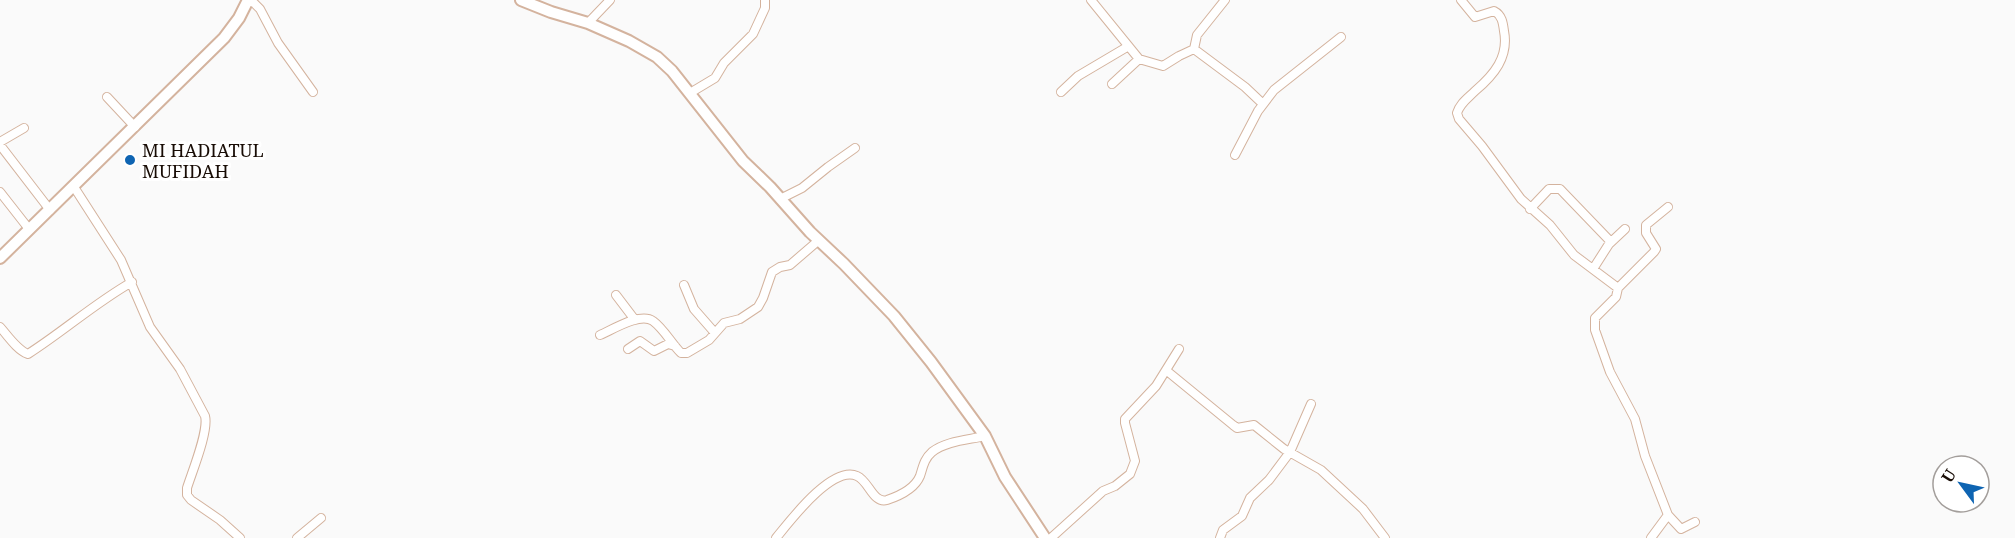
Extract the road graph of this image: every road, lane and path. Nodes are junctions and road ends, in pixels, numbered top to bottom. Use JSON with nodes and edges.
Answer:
{"nodes":[{"id":1,"x":248,"y":0,"type":"edge"},
{"id":2,"x":521,"y":0,"type":"edge"},
{"id":3,"x":610,"y":0,"type":"edge"},
{"id":4,"x":765,"y":0,"type":"edge"},
{"id":5,"x":1091,"y":0,"type":"edge"},
{"id":6,"x":1226,"y":0,"type":"edge"},
{"id":7,"x":1461,"y":0,"type":"edge"},
{"id":8,"x":588,"y":23,"type":"junction"},
{"id":9,"x":1341,"y":37,"type":"dead end"},
{"id":10,"x":1127,"y":47,"type":"junction"},
{"id":11,"x":1194,"y":49,"type":"junction"},
{"id":12,"x":1139,"y":59,"type":"junction"},
{"id":13,"x":1112,"y":84,"type":"dead end"},
{"id":14,"x":313,"y":92,"type":"dead end"},
{"id":15,"x":1061,"y":92,"type":"dead end"},
{"id":16,"x":690,"y":93,"type":"junction"},
{"id":17,"x":107,"y":97,"type":"dead end"},
{"id":18,"x":1263,"y":104,"type":"junction"},
{"id":19,"x":135,"y":127,"type":"junction"},
{"id":20,"x":24,"y":128,"type":"dead end"},
{"id":21,"x":0,"y":144,"type":"edge"},
{"id":22,"x":855,"y":148,"type":"dead end"},
{"id":23,"x":1234,"y":155,"type":"dead end"},
{"id":24,"x":74,"y":187,"type":"junction"},
{"id":25,"x":0,"y":192,"type":"edge"},
{"id":26,"x":780,"y":199,"type":"junction"},
{"id":27,"x":1668,"y":207,"type":"dead end"},
{"id":28,"x":1530,"y":209,"type":"junction"},
{"id":29,"x":50,"y":210,"type":"junction"},
{"id":30,"x":29,"y":229,"type":"junction"},
{"id":31,"x":1625,"y":229,"type":"dead end"},
{"id":32,"x":819,"y":240,"type":"junction"},
{"id":33,"x":1611,"y":242,"type":"junction"},
{"id":34,"x":0,"y":258,"type":"edge"},
{"id":35,"x":1593,"y":269,"type":"junction"},
{"id":36,"x":132,"y":282,"type":"junction"},
{"id":37,"x":684,"y":285,"type":"dead end"},
{"id":38,"x":1618,"y":288,"type":"junction"},
{"id":39,"x":616,"y":295,"type":"dead end"},
{"id":40,"x":635,"y":320,"type":"junction"},
{"id":41,"x":0,"y":327,"type":"edge"},
{"id":42,"x":715,"y":333,"type":"junction"},
{"id":43,"x":600,"y":335,"type":"dead end"},
{"id":44,"x":675,"y":346,"type":"junction"},
{"id":45,"x":628,"y":349,"type":"dead end"},
{"id":46,"x":1179,"y":349,"type":"dead end"},
{"id":47,"x":1167,"y":371,"type":"junction"},
{"id":48,"x":1311,"y":404,"type":"dead end"},
{"id":49,"x":985,"y":436,"type":"junction"},
{"id":50,"x":1290,"y":452,"type":"junction"},
{"id":51,"x":1668,"y":515,"type":"junction"},
{"id":52,"x":321,"y":518,"type":"dead end"},
{"id":53,"x":1695,"y":522,"type":"dead end"},
{"id":54,"x":1044,"y":537,"type":"edge"},
{"id":55,"x":240,"y":538,"type":"edge"},
{"id":56,"x":297,"y":538,"type":"edge"},
{"id":57,"x":776,"y":538,"type":"edge"},
{"id":58,"x":1220,"y":538,"type":"edge"},
{"id":59,"x":1385,"y":538,"type":"edge"},
{"id":60,"x":1651,"y":538,"type":"edge"}],
"edges":[{"from":1,"to":14,"type":"street"},
{"from":1,"to":19,"type":"street"},
{"from":2,"to":8,"type":"street"},
{"from":3,"to":8,"type":"street"},
{"from":4,"to":16,"type":"street"},
{"from":5,"to":10,"type":"street"},
{"from":6,"to":11,"type":"street"},
{"from":7,"to":28,"type":"street"},
{"from":8,"to":16,"type":"street"},
{"from":9,"to":18,"type":"street"},
{"from":10,"to":12,"type":"street"},
{"from":10,"to":15,"type":"street"},
{"from":11,"to":12,"type":"street"},
{"from":11,"to":18,"type":"street"},
{"from":12,"to":13,"type":"street"},
{"from":16,"to":26,"type":"street"},
{"from":17,"to":19,"type":"street"},
{"from":18,"to":23,"type":"street"},
{"from":19,"to":24,"type":"street"},
{"from":20,"to":21,"type":"street"},
{"from":21,"to":29,"type":"street"},
{"from":22,"to":26,"type":"street"},
{"from":24,"to":29,"type":"street"},
{"from":24,"to":36,"type":"street"},
{"from":25,"to":30,"type":"street"},
{"from":26,"to":32,"type":"street"},
{"from":27,"to":38,"type":"street"},
{"from":28,"to":33,"type":"street"},
{"from":28,"to":35,"type":"street"},
{"from":29,"to":30,"type":"street"},
{"from":30,"to":34,"type":"street"},
{"from":31,"to":33,"type":"street"},
{"from":32,"to":42,"type":"street"},
{"from":32,"to":49,"type":"street"},
{"from":33,"to":35,"type":"street"},
{"from":35,"to":38,"type":"street"},
{"from":36,"to":41,"type":"street"},
{"from":36,"to":55,"type":"street"},
{"from":37,"to":42,"type":"street"},
{"from":38,"to":51,"type":"street"},
{"from":39,"to":40,"type":"street"},
{"from":40,"to":43,"type":"street"},
{"from":40,"to":44,"type":"street"},
{"from":42,"to":44,"type":"street"},
{"from":44,"to":45,"type":"street"},
{"from":46,"to":47,"type":"street"},
{"from":47,"to":50,"type":"street"},
{"from":47,"to":54,"type":"street"},
{"from":48,"to":50,"type":"street"},
{"from":49,"to":54,"type":"street"},
{"from":49,"to":57,"type":"street"},
{"from":50,"to":58,"type":"street"},
{"from":50,"to":59,"type":"street"},
{"from":51,"to":53,"type":"street"},
{"from":51,"to":60,"type":"street"},
{"from":52,"to":56,"type":"street"}]}
